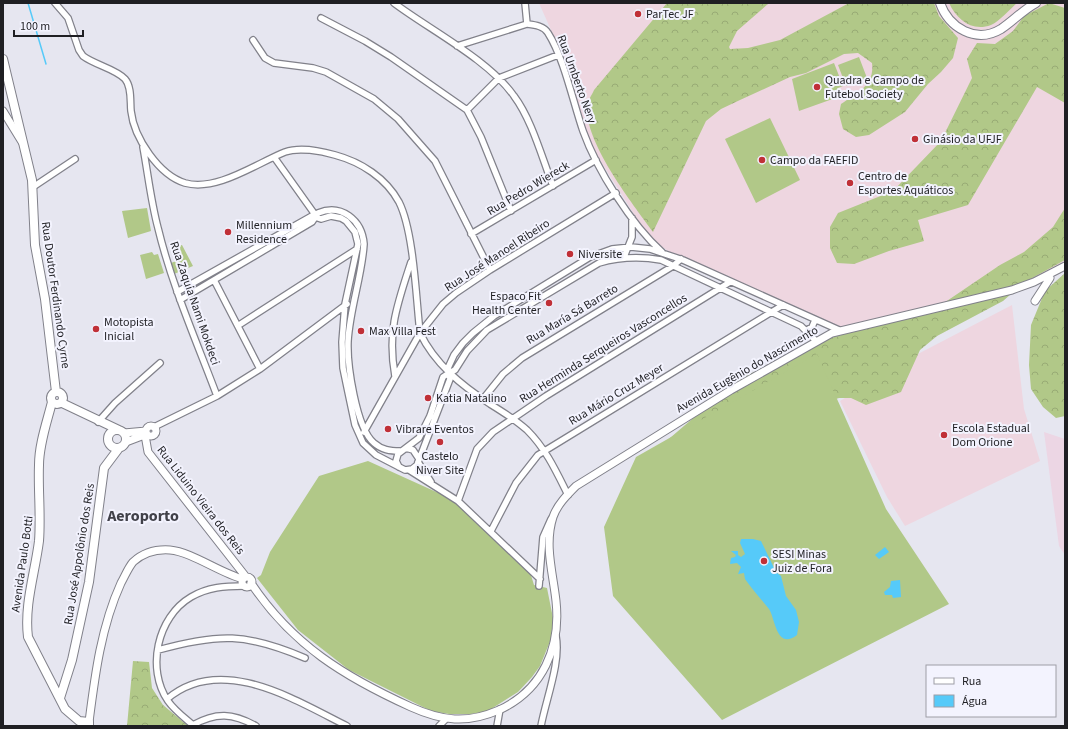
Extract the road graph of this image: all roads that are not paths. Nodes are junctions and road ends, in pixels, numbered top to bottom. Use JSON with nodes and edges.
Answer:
{"nodes":[{"id":1,"x":55,"y":3,"type":"edge"},
{"id":2,"x":394,"y":3,"type":"edge"},
{"id":3,"x":526,"y":3,"type":"edge"},
{"id":4,"x":940,"y":3,"type":"edge"},
{"id":5,"x":1036,"y":3,"type":"edge"},
{"id":6,"x":321,"y":18,"type":"dead end"},
{"id":7,"x":527,"y":24,"type":"junction"},
{"id":8,"x":253,"y":40,"type":"dead end"},
{"id":9,"x":457,"y":46,"type":"junction"},
{"id":10,"x":558,"y":55,"type":"junction"},
{"id":11,"x":3,"y":59,"type":"edge"},
{"id":12,"x":499,"y":78,"type":"junction"},
{"id":13,"x":3,"y":110,"type":"edge"},
{"id":14,"x":467,"y":110,"type":"junction"},
{"id":15,"x":15,"y":112,"type":"junction"},
{"id":16,"x":24,"y":144,"type":"junction"},
{"id":17,"x":143,"y":147,"type":"junction"},
{"id":18,"x":274,"y":157,"type":"junction"},
{"id":19,"x":75,"y":158,"type":"dead end"},
{"id":20,"x":596,"y":160,"type":"junction"},
{"id":21,"x":552,"y":186,"type":"junction"},
{"id":22,"x":33,"y":187,"type":"junction"},
{"id":23,"x":616,"y":193,"type":"junction"},
{"id":24,"x":511,"y":210,"type":"junction"},
{"id":25,"x":316,"y":216,"type":"junction"},
{"id":26,"x":632,"y":218,"type":"junction"},
{"id":27,"x":471,"y":234,"type":"junction"},
{"id":28,"x":629,"y":247,"type":"junction"},
{"id":29,"x":357,"y":249,"type":"junction"},
{"id":30,"x":664,"y":253,"type":"junction"},
{"id":31,"x":624,"y":257,"type":"junction"},
{"id":32,"x":412,"y":258,"type":"junction"},
{"id":33,"x":681,"y":259,"type":"junction"},
{"id":34,"x":576,"y":265,"type":"junction"},
{"id":35,"x":673,"y":266,"type":"junction"},
{"id":36,"x":1065,"y":268,"type":"edge"},
{"id":37,"x":490,"y":270,"type":"junction"},
{"id":38,"x":580,"y":273,"type":"junction"},
{"id":39,"x":1050,"y":278,"type":"junction"},
{"id":40,"x":214,"y":280,"type":"junction"},
{"id":41,"x":730,"y":282,"type":"junction"},
{"id":42,"x":721,"y":288,"type":"junction"},
{"id":43,"x":177,"y":292,"type":"junction"},
{"id":44,"x":534,"y":292,"type":"junction"},
{"id":45,"x":538,"y":299,"type":"junction"},
{"id":46,"x":180,"y":300,"type":"junction"},
{"id":47,"x":1035,"y":301,"type":"dead end"},
{"id":48,"x":956,"y":303,"type":"junction"},
{"id":49,"x":346,"y":304,"type":"junction"},
{"id":50,"x":353,"y":305,"type":"junction"},
{"id":51,"x":783,"y":306,"type":"junction"},
{"id":52,"x":774,"y":312,"type":"junction"},
{"id":53,"x":494,"y":316,"type":"junction"},
{"id":54,"x":814,"y":320,"type":"junction"},
{"id":55,"x":499,"y":323,"type":"junction"},
{"id":56,"x":239,"y":325,"type":"junction"},
{"id":57,"x":805,"y":329,"type":"junction"},
{"id":58,"x":839,"y":330,"type":"junction"},
{"id":59,"x":420,"y":333,"type":"junction"},
{"id":60,"x":816,"y":341,"type":"junction"},
{"id":61,"x":345,"y":354,"type":"junction"},
{"id":62,"x":160,"y":363,"type":"dead end"},
{"id":63,"x":260,"y":369,"type":"junction"},
{"id":64,"x":449,"y":373,"type":"junction"},
{"id":65,"x":395,"y":377,"type":"junction"},
{"id":66,"x":56,"y":390,"type":"junction"},
{"id":67,"x":351,"y":391,"type":"junction"},
{"id":68,"x":217,"y":396,"type":"junction"},
{"id":69,"x":483,"y":399,"type":"junction"},
{"id":70,"x":52,"y":402,"type":"junction"},
{"id":71,"x":62,"y":403,"type":"junction"},
{"id":72,"x":438,"y":404,"type":"junction"},
{"id":73,"x":512,"y":418,"type":"junction"},
{"id":74,"x":97,"y":421,"type":"junction"},
{"id":75,"x":155,"y":429,"type":"joint"},
{"id":76,"x":365,"y":430,"type":"junction"},
{"id":77,"x":121,"y":431,"type":"junction"},
{"id":78,"x":146,"y":433,"type":"junction"},
{"id":79,"x":360,"y":438,"type":"junction"},
{"id":80,"x":108,"y":439,"type":"junction"},
{"id":81,"x":126,"y":442,"type":"junction"},
{"id":82,"x":119,"y":448,"type":"junction"},
{"id":83,"x":406,"y":448,"type":"junction"},
{"id":84,"x":545,"y":450,"type":"junction"},
{"id":85,"x":400,"y":451,"type":"junction"},
{"id":86,"x":418,"y":461,"type":"junction"},
{"id":87,"x":399,"y":467,"type":"junction"},
{"id":88,"x":409,"y":470,"type":"junction"},
{"id":89,"x":434,"y":486,"type":"junction"},
{"id":90,"x":568,"y":495,"type":"junction"},
{"id":91,"x":458,"y":501,"type":"junction"},
{"id":92,"x":553,"y":515,"type":"junction"},
{"id":93,"x":491,"y":531,"type":"junction"},
{"id":94,"x":551,"y":572,"type":"junction"},
{"id":95,"x":540,"y":579,"type":"junction"},
{"id":96,"x":246,"y":583,"type":"junction"},
{"id":97,"x":539,"y":586,"type":"dead end"},
{"id":98,"x":556,"y":636,"type":"junction"},
{"id":99,"x":158,"y":650,"type":"junction"},
{"id":100,"x":305,"y":658,"type":"dead end"},
{"id":101,"x":60,"y":698,"type":"junction"},
{"id":102,"x":167,"y":699,"type":"junction"},
{"id":103,"x":500,"y":709,"type":"junction"},
{"id":104,"x":446,"y":719,"type":"junction"},
{"id":105,"x":89,"y":724,"type":"edge"},
{"id":106,"x":194,"y":726,"type":"edge"},
{"id":107,"x":256,"y":726,"type":"edge"},
{"id":108,"x":347,"y":726,"type":"edge"},
{"id":109,"x":439,"y":726,"type":"edge"},
{"id":110,"x":497,"y":726,"type":"edge"},
{"id":111,"x":541,"y":726,"type":"edge"}],
"edges":[{"from":1,"to":17,"type":"street"},
{"from":2,"to":9,"type":"street"},
{"from":3,"to":7,"type":"street"},
{"from":4,"to":5,"type":"main road"},
{"from":6,"to":14,"type":"street"},
{"from":7,"to":9,"type":"street"},
{"from":7,"to":10,"type":"street","name":"Rua Umberto Nery"},
{"from":8,"to":27,"type":"street"},
{"from":9,"to":12,"type":"street"},
{"from":10,"to":12,"type":"street"},
{"from":10,"to":20,"type":"street","name":"Rua Umberto Nery"},
{"from":11,"to":15,"type":"main road","name":"Rua Doutor Ferdinando Cyrne"},
{"from":12,"to":14,"type":"street"},
{"from":12,"to":21,"type":"street"},
{"from":13,"to":15,"type":"street"},
{"from":13,"to":16,"type":"street"},
{"from":14,"to":24,"type":"street"},
{"from":15,"to":16,"type":"main road","name":"Rua Doutor Ferdinando Cyrne"},
{"from":16,"to":22,"type":"main road","name":"Rua Doutor Ferdinando Cyrne"},
{"from":17,"to":18,"type":"street"},
{"from":17,"to":43,"type":"street","name":"Rua Zaquia Nami Mokdeci"},
{"from":18,"to":25,"type":"street"},
{"from":18,"to":32,"type":"street"},
{"from":19,"to":22,"type":"street"},
{"from":20,"to":21,"type":"street","name":"Rua Pedro Wiereck"},
{"from":20,"to":23,"type":"street","name":"Rua Umberto Nery"},
{"from":21,"to":24,"type":"street","name":"Rua Pedro Wiereck"},
{"from":22,"to":66,"type":"main road","name":"Rua Doutor Ferdinando Cyrne"},
{"from":23,"to":26,"type":"street","name":"Rua Umberto Nery"},
{"from":23,"to":37,"type":"street","name":"Rua José Manoel Ribeiro"},
{"from":24,"to":27,"type":"street","name":"Rua Pedro Wiereck"},
{"from":25,"to":29,"type":"street"},
{"from":25,"to":40,"type":"street"},
{"from":25,"to":43,"type":"street"},
{"from":25,"to":50,"type":"street"},
{"from":26,"to":28,"type":"street"},
{"from":26,"to":30,"type":"street","name":"Rua Umberto Nery"},
{"from":27,"to":37,"type":"street"},
{"from":28,"to":30,"type":"street"},
{"from":28,"to":31,"type":"street"},
{"from":28,"to":34,"type":"street"},
{"from":29,"to":49,"type":"street"},
{"from":29,"to":56,"type":"street"},
{"from":30,"to":33,"type":"street"},
{"from":31,"to":35,"type":"street"},
{"from":31,"to":38,"type":"street"},
{"from":32,"to":59,"type":"street"},
{"from":32,"to":65,"type":"street"},
{"from":33,"to":35,"type":"street","name":"Rua María Sá Barreto"},
{"from":33,"to":41,"type":"street"},
{"from":34,"to":38,"type":"street"},
{"from":34,"to":44,"type":"street"},
{"from":35,"to":42,"type":"street"},
{"from":35,"to":69,"type":"street","name":"Rua María Sá Barreto"},
{"from":36,"to":39,"type":"street","name":"Avenida Eugênio do Nascimento"},
{"from":36,"to":48,"type":"street","name":"Avenida Eugênio do Nascimento"},
{"from":37,"to":59,"type":"street","name":"Rua José Manoel Ribeiro"},
{"from":38,"to":45,"type":"street"},
{"from":39,"to":47,"type":"street"},
{"from":39,"to":48,"type":"street","name":"Avenida Eugênio do Nascimento"},
{"from":40,"to":46,"type":"street"},
{"from":40,"to":56,"type":"street"},
{"from":41,"to":42,"type":"street","name":"Rua Herminda Serqueiros Vasconcellos"},
{"from":41,"to":51,"type":"street"},
{"from":42,"to":52,"type":"street"},
{"from":42,"to":73,"type":"street","name":"Rua Herminda Serqueiros Vasconcellos"},
{"from":43,"to":46,"type":"street","name":"Rua Zaquia Nami Mokdeci"},
{"from":44,"to":45,"type":"street"},
{"from":44,"to":53,"type":"street"},
{"from":45,"to":55,"type":"street"},
{"from":46,"to":68,"type":"street","name":"Rua Zaquia Nami Mokdeci"},
{"from":48,"to":58,"type":"street","name":"Avenida Eugênio do Nascimento"},
{"from":49,"to":50,"type":"street"},
{"from":49,"to":61,"type":"street"},
{"from":49,"to":63,"type":"street"},
{"from":50,"to":61,"type":"street"},
{"from":51,"to":52,"type":"street","name":"Rua Mário Cruz Meyer"},
{"from":51,"to":54,"type":"street"},
{"from":52,"to":57,"type":"street"},
{"from":52,"to":84,"type":"street","name":"Rua Mário Cruz Meyer"},
{"from":53,"to":55,"type":"street"},
{"from":53,"to":64,"type":"street"},
{"from":54,"to":57,"type":"street"},
{"from":54,"to":58,"type":"street"},
{"from":55,"to":64,"type":"street"},
{"from":56,"to":63,"type":"street"},
{"from":57,"to":60,"type":"street"},
{"from":58,"to":60,"type":"street","name":"Avenida Eugênio do Nascimento"},
{"from":59,"to":64,"type":"street"},
{"from":59,"to":65,"type":"street","name":"Rua José Manoel Ribeiro"},
{"from":60,"to":90,"type":"street","name":"Avenida Eugênio do Nascimento"},
{"from":61,"to":67,"type":"street"},
{"from":62,"to":74,"type":"street"},
{"from":63,"to":68,"type":"street"},
{"from":64,"to":69,"type":"street"},
{"from":64,"to":72,"type":"street"},
{"from":65,"to":76,"type":"street","name":"Rua José Manoel Ribeiro"},
{"from":66,"to":70,"type":"main road"},
{"from":66,"to":71,"type":"main road"},
{"from":67,"to":76,"type":"street"},
{"from":67,"to":79,"type":"street"},
{"from":68,"to":75,"type":"street"},
{"from":69,"to":73,"type":"street"},
{"from":70,"to":71,"type":"main road"},
{"from":70,"to":101,"type":"main road","name":"Avenida Paulo Botti"},
{"from":71,"to":74,"type":"main road"},
{"from":72,"to":83,"type":"street"},
{"from":72,"to":86,"type":"street"},
{"from":73,"to":84,"type":"street"},
{"from":73,"to":91,"type":"street","name":"Rua Herminda Serqueiros Vasconcellos"},
{"from":74,"to":77,"type":"main road"},
{"from":74,"to":80,"type":"main road"},
{"from":75,"to":78,"type":"street"},
{"from":76,"to":79,"type":"street","name":"Rua José Manoel Ribeiro"},
{"from":76,"to":85,"type":"street"},
{"from":77,"to":78,"type":"street"},
{"from":77,"to":80,"type":"main road"},
{"from":77,"to":81,"type":"main road"},
{"from":78,"to":81,"type":"street"},
{"from":78,"to":96,"type":"street","name":"Rua Liduino Vieira dos Reis"},
{"from":79,"to":87,"type":"street"},
{"from":80,"to":82,"type":"main road"},
{"from":81,"to":82,"type":"main road"},
{"from":82,"to":101,"type":"main road","name":"Rua José Appolônio dos Reis"},
{"from":83,"to":85,"type":"street"},
{"from":83,"to":86,"type":"street"},
{"from":84,"to":90,"type":"street"},
{"from":84,"to":93,"type":"street","name":"Rua Mário Cruz Meyer"},
{"from":85,"to":87,"type":"street"},
{"from":86,"to":88,"type":"street"},
{"from":86,"to":89,"type":"street"},
{"from":87,"to":88,"type":"street"},
{"from":88,"to":89,"type":"street"},
{"from":89,"to":91,"type":"street"},
{"from":90,"to":92,"type":"street","name":"Avenida Eugênio do Nascimento"},
{"from":90,"to":94,"type":"street","name":"Avenida Eugênio do Nascimento"},
{"from":91,"to":93,"type":"street"},
{"from":92,"to":94,"type":"street","name":"Avenida Eugênio do Nascimento"},
{"from":92,"to":95,"type":"street"},
{"from":93,"to":95,"type":"street"},
{"from":94,"to":98,"type":"street","name":"Avenida Eugênio do Nascimento"},
{"from":95,"to":97,"type":"street"},
{"from":96,"to":99,"type":"street"},
{"from":96,"to":104,"type":"street","name":"Avenida Eugênio do Nascimento"},
{"from":96,"to":105,"type":"street"},
{"from":98,"to":103,"type":"street","name":"Avenida Eugênio do Nascimento"},
{"from":98,"to":111,"type":"street"},
{"from":99,"to":100,"type":"street"},
{"from":99,"to":102,"type":"street"},
{"from":101,"to":105,"type":"main road"},
{"from":102,"to":106,"type":"street"},
{"from":102,"to":108,"type":"street"},
{"from":103,"to":104,"type":"street","name":"Avenida Eugênio do Nascimento"},
{"from":103,"to":110,"type":"street"},
{"from":104,"to":109,"type":"street"},
{"from":106,"to":107,"type":"street"}]}
